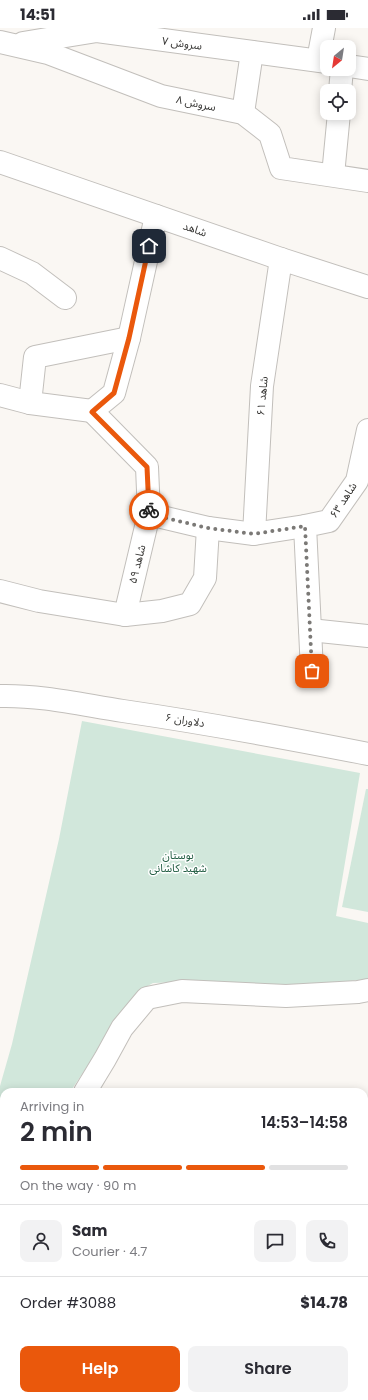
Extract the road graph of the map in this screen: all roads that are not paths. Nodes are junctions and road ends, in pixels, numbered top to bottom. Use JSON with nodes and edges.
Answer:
{"nodes":[{"id":1,"x":324,"y":28,"type":"edge"},
{"id":2,"x":324,"y":40,"type":"edge"},
{"id":3,"x":7,"y":43,"type":"edge"},
{"id":4,"x":252,"y":52,"type":"junction"},
{"id":5,"x":320,"y":61,"type":"edge"},
{"id":6,"x":356,"y":67,"type":"edge"},
{"id":7,"x":368,"y":69,"type":"edge"},
{"id":8,"x":242,"y":113,"type":"junction"},
{"id":9,"x":337,"y":120,"type":"edge"},
{"id":10,"x":0,"y":162,"type":"edge"},
{"id":11,"x":333,"y":176,"type":"junction"},
{"id":12,"x":368,"y":181,"type":"edge"},
{"id":13,"x":156,"y":216,"type":"junction"},
{"id":14,"x":0,"y":258,"type":"edge"},
{"id":15,"x":281,"y":259,"type":"junction"},
{"id":16,"x":368,"y":286,"type":"edge"},
{"id":17,"x":65,"y":298,"type":"dead end"},
{"id":18,"x":129,"y":338,"type":"junction"},
{"id":19,"x":0,"y":395,"type":"edge"},
{"id":20,"x":30,"y":403,"type":"junction"},
{"id":21,"x":92,"y":412,"type":"junction"},
{"id":22,"x":368,"y":430,"type":"edge"},
{"id":23,"x":362,"y":488,"type":"edge"},
{"id":24,"x":149,"y":514,"type":"junction"},
{"id":25,"x":305,"y":526,"type":"junction"},
{"id":26,"x":208,"y":528,"type":"junction"},
{"id":27,"x":254,"y":534,"type":"junction"},
{"id":28,"x":0,"y":591,"type":"edge"},
{"id":29,"x":125,"y":615,"type":"junction"},
{"id":30,"x":310,"y":630,"type":"junction"},
{"id":31,"x":368,"y":636,"type":"edge"},
{"id":32,"x":312,"y":671,"type":"dead end"},
{"id":33,"x":0,"y":696,"type":"edge"},
{"id":34,"x":368,"y":754,"type":"edge"},
{"id":35,"x":368,"y":990,"type":"edge"},
{"id":36,"x":87,"y":1088,"type":"edge"}],
"edges":[{"from":1,"to":2,"type":"street"},
{"from":3,"to":4,"type":"street","name":"سروش ۷"},
{"from":3,"to":8,"type":"street","name":"سروش ۸"},
{"from":4,"to":5,"type":"street","name":"سروش ۷"},
{"from":4,"to":8,"type":"street"},
{"from":6,"to":7,"type":"street"},
{"from":8,"to":11,"type":"street","name":"سروش ۸"},
{"from":9,"to":11,"type":"street"},
{"from":10,"to":13,"type":"street","name":"شاهد"},
{"from":11,"to":12,"type":"street","name":"سروش ۸"},
{"from":13,"to":15,"type":"street","name":"شاهد"},
{"from":13,"to":18,"type":"street"},
{"from":14,"to":17,"type":"street"},
{"from":15,"to":16,"type":"street","name":"شاهد"},
{"from":15,"to":27,"type":"street","name":"شاهد ۶۱"},
{"from":18,"to":20,"type":"street"},
{"from":18,"to":21,"type":"street"},
{"from":19,"to":20,"type":"street"},
{"from":20,"to":21,"type":"street"},
{"from":21,"to":24,"type":"street","name":"شاهد ۵۹"},
{"from":22,"to":23,"type":"street","name":"شاهد ۶۳"},
{"from":23,"to":25,"type":"street","name":"شاهد ۶۳"},
{"from":24,"to":26,"type":"street","name":"شاهد ۶۳"},
{"from":24,"to":29,"type":"street","name":"شاهد ۵۹"},
{"from":25,"to":27,"type":"street","name":"شاهد ۶۳"},
{"from":25,"to":30,"type":"street"},
{"from":26,"to":27,"type":"street","name":"شاهد ۶۳"},
{"from":26,"to":29,"type":"street"},
{"from":28,"to":29,"type":"street"},
{"from":30,"to":31,"type":"street"},
{"from":30,"to":32,"type":"street"},
{"from":33,"to":34,"type":"street","name":"دلاوران ۶"},
{"from":35,"to":36,"type":"street"}]}
